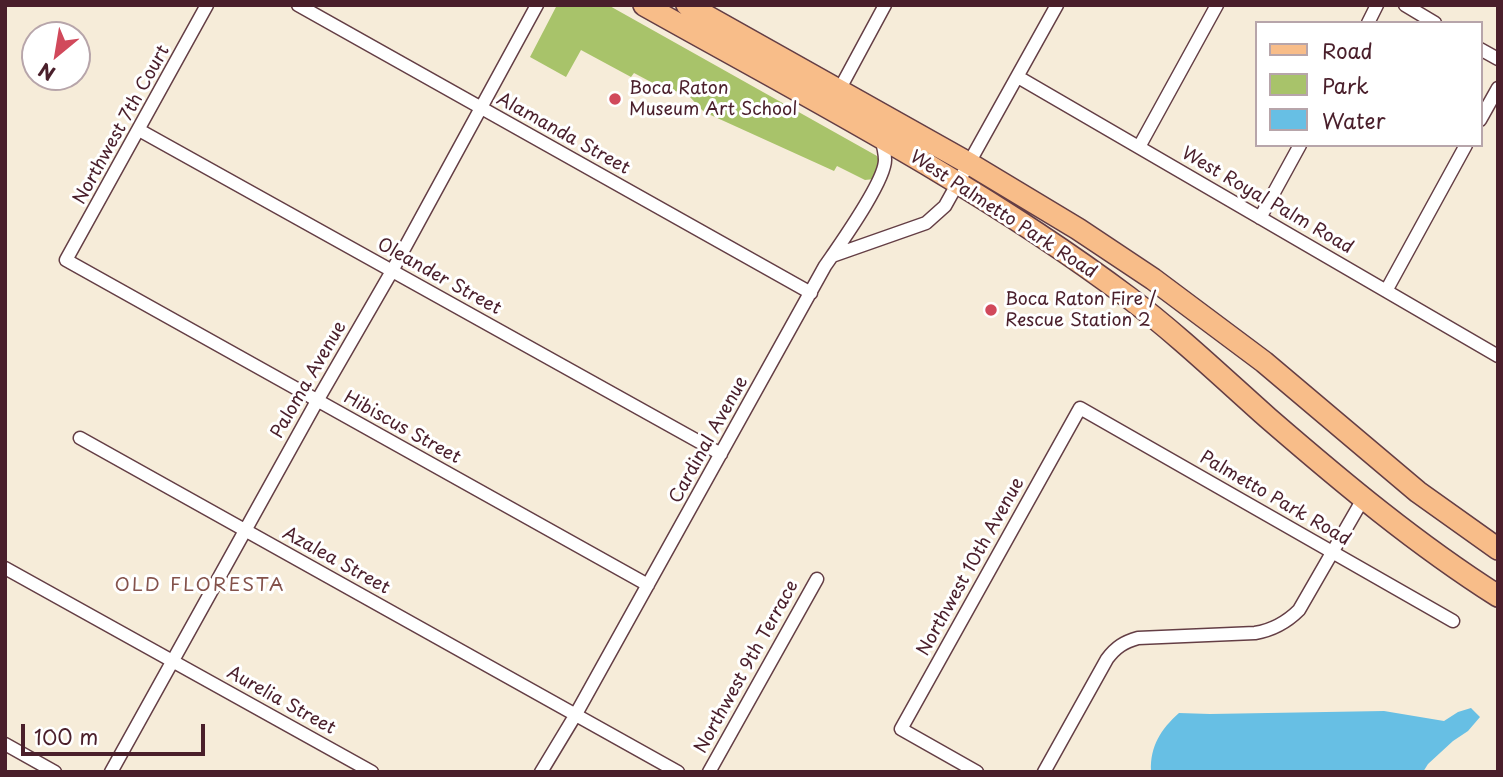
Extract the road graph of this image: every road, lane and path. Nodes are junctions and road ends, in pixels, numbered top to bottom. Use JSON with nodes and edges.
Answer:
{"nodes":[{"id":1,"x":207,"y":5,"type":"edge"},
{"id":2,"x":298,"y":5,"type":"edge"},
{"id":3,"x":537,"y":5,"type":"edge"},
{"id":4,"x":644,"y":5,"type":"edge"},
{"id":5,"x":688,"y":5,"type":"edge"},
{"id":6,"x":885,"y":5,"type":"edge"},
{"id":7,"x":1057,"y":5,"type":"edge"},
{"id":8,"x":1217,"y":5,"type":"edge"},
{"id":9,"x":1377,"y":5,"type":"edge"},
{"id":10,"x":1405,"y":5,"type":"edge"},
{"id":11,"x":1369,"y":21,"type":"edge"},
{"id":12,"x":1432,"y":21,"type":"edge"},
{"id":13,"x":1482,"y":50,"type":"edge"},
{"id":14,"x":1498,"y":59,"type":"edge"},
{"id":15,"x":1018,"y":77,"type":"junction"},
{"id":16,"x":1498,"y":88,"type":"edge"},
{"id":17,"x":839,"y":90,"type":"junction"},
{"id":18,"x":480,"y":107,"type":"junction"},
{"id":19,"x":829,"y":109,"type":"junction"},
{"id":20,"x":1482,"y":116,"type":"edge"},
{"id":21,"x":139,"y":130,"type":"junction"},
{"id":22,"x":881,"y":138,"type":"junction"},
{"id":23,"x":1139,"y":147,"type":"junction"},
{"id":24,"x":1299,"y":147,"type":"edge"},
{"id":25,"x":1465,"y":147,"type":"edge"},
{"id":26,"x":970,"y":164,"type":"junction"},
{"id":27,"x":959,"y":184,"type":"junction"},
{"id":28,"x":1260,"y":218,"type":"junction"},
{"id":29,"x":832,"y":256,"type":"junction"},
{"id":30,"x":66,"y":260,"type":"joint"},
{"id":31,"x":392,"y":271,"type":"junction"},
{"id":32,"x":1386,"y":291,"type":"junction"},
{"id":33,"x":811,"y":293,"type":"junction"},
{"id":34,"x":1498,"y":356,"type":"edge"},
{"id":35,"x":317,"y":401,"type":"junction"},
{"id":36,"x":1080,"y":408,"type":"joint"},
{"id":37,"x":80,"y":438,"type":"dead end"},
{"id":38,"x":721,"y":454,"type":"junction"},
{"id":39,"x":1363,"y":499,"type":"junction"},
{"id":40,"x":245,"y":530,"type":"junction"},
{"id":41,"x":1498,"y":549,"type":"edge"},
{"id":42,"x":1332,"y":552,"type":"junction"},
{"id":43,"x":5,"y":568,"type":"edge"},
{"id":44,"x":817,"y":579,"type":"dead end"},
{"id":45,"x":648,"y":585,"type":"junction"},
{"id":46,"x":1498,"y":596,"type":"edge"},
{"id":47,"x":1453,"y":621,"type":"dead end"},
{"id":48,"x":173,"y":661,"type":"junction"},
{"id":49,"x":576,"y":715,"type":"junction"},
{"id":50,"x":5,"y":744,"type":"edge"},
{"id":51,"x":55,"y":772,"type":"edge"},
{"id":52,"x":111,"y":772,"type":"edge"},
{"id":53,"x":372,"y":772,"type":"edge"},
{"id":54,"x":541,"y":772,"type":"edge"},
{"id":55,"x":678,"y":772,"type":"edge"},
{"id":56,"x":709,"y":772,"type":"edge"},
{"id":57,"x":977,"y":772,"type":"edge"},
{"id":58,"x":1044,"y":772,"type":"edge"}],
"edges":[{"from":1,"to":21,"type":"street","name":"Northwest 7th Court"},
{"from":2,"to":18,"type":"street","name":"Alamanda Street"},
{"from":3,"to":18,"type":"street","name":"Paloma Avenue"},
{"from":4,"to":19,"type":"main road","name":"West Palmetto Park Road"},
{"from":5,"to":17,"type":"main road","name":"West Palmetto Park Road"},
{"from":6,"to":17,"type":"street"},
{"from":7,"to":15,"type":"street"},
{"from":8,"to":23,"type":"street"},
{"from":9,"to":11,"type":"street"},
{"from":10,"to":12,"type":"street"},
{"from":13,"to":14,"type":"street"},
{"from":15,"to":23,"type":"street","name":"West Royal Palm Road"},
{"from":15,"to":26,"type":"street"},
{"from":16,"to":20,"type":"street"},
{"from":17,"to":19,"type":"street"},
{"from":17,"to":26,"type":"main road","name":"West Palmetto Park Road"},
{"from":18,"to":31,"type":"street","name":"Paloma Avenue"},
{"from":18,"to":33,"type":"street","name":"Alamanda Street"},
{"from":19,"to":22,"type":"main road","name":"West Palmetto Park Road"},
{"from":21,"to":30,"type":"street","name":"Northwest 7th Court"},
{"from":21,"to":31,"type":"street","name":"Oleander Street"},
{"from":22,"to":27,"type":"main road","name":"West Palmetto Park Road"},
{"from":22,"to":29,"type":"street","name":"Cardinal Avenue"},
{"from":23,"to":28,"type":"street","name":"West Royal Palm Road"},
{"from":24,"to":28,"type":"street"},
{"from":25,"to":32,"type":"street"},
{"from":26,"to":27,"type":"street"},
{"from":26,"to":41,"type":"main road","name":"West Palmetto Park Road"},
{"from":27,"to":29,"type":"street"},
{"from":27,"to":39,"type":"main road","name":"West Palmetto Park Road"},
{"from":28,"to":32,"type":"street","name":"West Royal Palm Road"},
{"from":29,"to":33,"type":"street","name":"Cardinal Avenue"},
{"from":30,"to":35,"type":"street","name":"Hibiscus Street"},
{"from":31,"to":35,"type":"street","name":"Paloma Avenue"},
{"from":31,"to":38,"type":"street","name":"Oleander Street"},
{"from":32,"to":34,"type":"street","name":"West Royal Palm Road"},
{"from":33,"to":38,"type":"street","name":"Cardinal Avenue"},
{"from":35,"to":40,"type":"street","name":"Paloma Avenue"},
{"from":35,"to":45,"type":"street","name":"Hibiscus Street"},
{"from":36,"to":42,"type":"street","name":"Palmetto Park Road"},
{"from":36,"to":57,"type":"street","name":"Northwest 10th Avenue"},
{"from":37,"to":40,"type":"street","name":"Azalea Street"},
{"from":38,"to":45,"type":"street","name":"Cardinal Avenue"},
{"from":39,"to":42,"type":"street"},
{"from":39,"to":46,"type":"main road","name":"West Palmetto Park Road"},
{"from":40,"to":48,"type":"street","name":"Paloma Avenue"},
{"from":40,"to":49,"type":"street","name":"Azalea Street"},
{"from":42,"to":47,"type":"street","name":"Palmetto Park Road"},
{"from":42,"to":58,"type":"street"},
{"from":43,"to":48,"type":"street","name":"Aurelia Street"},
{"from":44,"to":56,"type":"street","name":"Northwest 9th Terrace"},
{"from":45,"to":49,"type":"street","name":"Cardinal Avenue"},
{"from":48,"to":52,"type":"street","name":"Paloma Avenue"},
{"from":48,"to":53,"type":"street","name":"Aurelia Street"},
{"from":49,"to":54,"type":"street","name":"Cardinal Avenue"},
{"from":49,"to":55,"type":"street","name":"Azalea Street"},
{"from":50,"to":51,"type":"street"}]}
